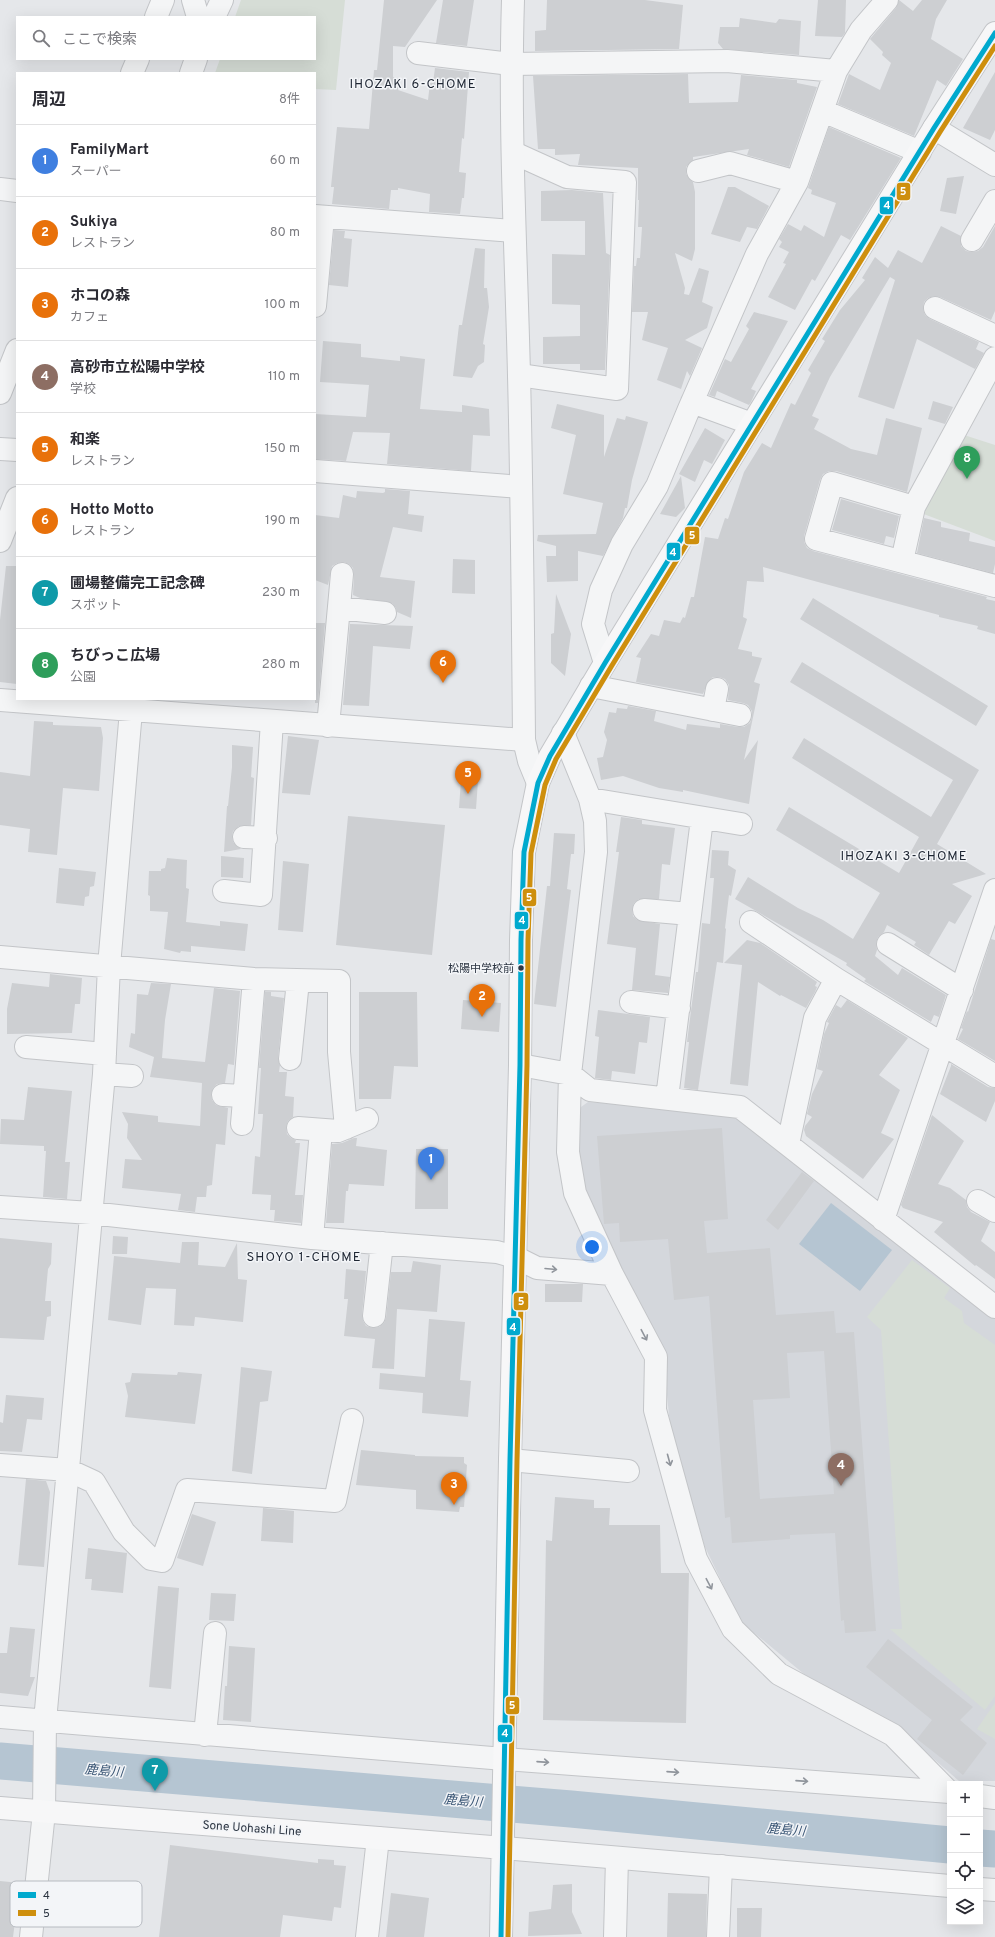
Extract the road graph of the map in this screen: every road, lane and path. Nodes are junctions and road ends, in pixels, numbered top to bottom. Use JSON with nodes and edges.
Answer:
{"nodes":[{"id":1,"x":164,"y":0,"type":"edge"},
{"id":2,"x":193,"y":0,"type":"edge"},
{"id":3,"x":222,"y":0,"type":"edge"},
{"id":4,"x":513,"y":0,"type":"edge"},
{"id":5,"x":887,"y":0,"type":"edge"},
{"id":6,"x":156,"y":16,"type":"edge"},
{"id":7,"x":198,"y":16,"type":"edge"},
{"id":8,"x":214,"y":16,"type":"edge"},
{"id":9,"x":995,"y":33,"type":"edge"},
{"id":10,"x":418,"y":53,"type":"dead end"},
{"id":11,"x":138,"y":60,"type":"edge"},
{"id":12,"x":196,"y":60,"type":"edge"},
{"id":13,"x":511,"y":64,"type":"junction"},
{"id":14,"x":132,"y":72,"type":"edge"},
{"id":15,"x":190,"y":72,"type":"edge"},
{"id":16,"x":836,"y":72,"type":"junction"},
{"id":17,"x":823,"y":111,"type":"junction"},
{"id":18,"x":934,"y":128,"type":"junction"},
{"id":19,"x":920,"y":152,"type":"junction"},
{"id":20,"x":514,"y":153,"type":"junction"},
{"id":21,"x":995,"y":165,"type":"edge"},
{"id":22,"x":698,"y":171,"type":"dead end"},
{"id":23,"x":797,"y":182,"type":"junction"},
{"id":24,"x":0,"y":189,"type":"edge"},
{"id":25,"x":16,"y":191,"type":"edge"},
{"id":26,"x":995,"y":201,"type":"edge"},
{"id":27,"x":319,"y":216,"type":"edge"},
{"id":28,"x":514,"y":231,"type":"junction"},
{"id":29,"x":972,"y":240,"type":"dead end"},
{"id":30,"x":316,"y":284,"type":"edge"},
{"id":31,"x":935,"y":308,"type":"dead end"},
{"id":32,"x":995,"y":336,"type":"edge"},
{"id":33,"x":16,"y":353,"type":"edge"},
{"id":34,"x":995,"y":358,"type":"edge"},
{"id":35,"x":519,"y":375,"type":"junction"},
{"id":36,"x":0,"y":393,"type":"edge"},
{"id":37,"x":692,"y":402,"type":"junction"},
{"id":38,"x":752,"y":424,"type":"junction"},
{"id":39,"x":0,"y":449,"type":"edge"},
{"id":40,"x":16,"y":450,"type":"edge"},
{"id":41,"x":316,"y":471,"type":"edge"},
{"id":42,"x":521,"y":487,"type":"junction"},
{"id":43,"x":16,"y":501,"type":"edge"},
{"id":44,"x":914,"y":507,"type":"junction"},
{"id":45,"x":0,"y":541,"type":"edge"},
{"id":46,"x":902,"y":561,"type":"junction"},
{"id":47,"x":342,"y":574,"type":"dead end"},
{"id":48,"x":995,"y":586,"type":"edge"},
{"id":49,"x":339,"y":608,"type":"junction"},
{"id":50,"x":385,"y":613,"type":"dead end"},
{"id":51,"x":605,"y":663,"type":"junction"},
{"id":52,"x":590,"y":686,"type":"junction"},
{"id":53,"x":717,"y":689,"type":"dead end"},
{"id":54,"x":0,"y":700,"type":"edge"},
{"id":55,"x":132,"y":705,"type":"edge"},
{"id":56,"x":185,"y":707,"type":"edge"},
{"id":57,"x":713,"y":710,"type":"junction"},
{"id":58,"x":740,"y":715,"type":"dead end"},
{"id":59,"x":272,"y":722,"type":"junction"},
{"id":60,"x":328,"y":726,"type":"junction"},
{"id":61,"x":563,"y":733,"type":"junction"},
{"id":62,"x":524,"y":740,"type":"junction"},
{"id":63,"x":538,"y":783,"type":"junction"},
{"id":64,"x":590,"y":799,"type":"junction"},
{"id":65,"x":702,"y":819,"type":"junction"},
{"id":66,"x":741,"y":824,"type":"dead end"},
{"id":67,"x":244,"y":837,"type":"dead end"},
{"id":68,"x":266,"y":838,"type":"junction"},
{"id":69,"x":995,"y":890,"type":"edge"},
{"id":70,"x":224,"y":891,"type":"dead end"},
{"id":71,"x":644,"y":910,"type":"dead end"},
{"id":72,"x":690,"y":914,"type":"junction"},
{"id":73,"x":751,"y":922,"type":"dead end"},
{"id":74,"x":888,"y":944,"type":"dead end"},
{"id":75,"x":0,"y":957,"type":"edge"},
{"id":76,"x":110,"y":966,"type":"junction"},
{"id":77,"x":254,"y":979,"type":"junction"},
{"id":78,"x":836,"y":979,"type":"junction"},
{"id":79,"x":298,"y":981,"type":"junction"},
{"id":80,"x":962,"y":990,"type":"junction"},
{"id":81,"x":631,"y":1002,"type":"dead end"},
{"id":82,"x":678,"y":1008,"type":"junction"},
{"id":83,"x":944,"y":1045,"type":"junction"},
{"id":84,"x":26,"y":1047,"type":"dead end"},
{"id":85,"x":290,"y":1059,"type":"dead end"},
{"id":86,"x":104,"y":1064,"type":"junction"},
{"id":87,"x":520,"y":1065,"type":"junction"},
{"id":88,"x":570,"y":1074,"type":"junction"},
{"id":89,"x":132,"y":1076,"type":"dead end"},
{"id":90,"x":995,"y":1076,"type":"edge"},
{"id":91,"x":223,"y":1095,"type":"dead end"},
{"id":92,"x":244,"y":1096,"type":"junction"},
{"id":93,"x":667,"y":1098,"type":"junction"},
{"id":94,"x":367,"y":1119,"type":"dead end"},
{"id":95,"x":242,"y":1124,"type":"dead end"},
{"id":96,"x":298,"y":1128,"type":"dead end"},
{"id":97,"x":346,"y":1128,"type":"junction"},
{"id":98,"x":321,"y":1130,"type":"junction"},
{"id":99,"x":788,"y":1144,"type":"junction"},
{"id":100,"x":0,"y":1207,"type":"edge"},
{"id":101,"x":91,"y":1213,"type":"junction"},
{"id":102,"x":883,"y":1220,"type":"junction"},
{"id":103,"x":312,"y":1238,"type":"junction"},
{"id":104,"x":382,"y":1243,"type":"junction"},
{"id":105,"x":515,"y":1257,"type":"junction"},
{"id":106,"x":612,"y":1274,"type":"junction"},
{"id":107,"x":995,"y":1306,"type":"edge"},
{"id":108,"x":374,"y":1316,"type":"dead end"},
{"id":109,"x":352,"y":1420,"type":"dead end"},
{"id":110,"x":510,"y":1460,"type":"junction"},
{"id":111,"x":0,"y":1464,"type":"edge"},
{"id":112,"x":68,"y":1470,"type":"junction"},
{"id":113,"x":628,"y":1471,"type":"dead end"},
{"id":114,"x":215,"y":1633,"type":"dead end"},
{"id":115,"x":0,"y":1717,"type":"edge"},
{"id":116,"x":45,"y":1721,"type":"junction"},
{"id":117,"x":205,"y":1734,"type":"junction"},
{"id":118,"x":504,"y":1759,"type":"junction"},
{"id":119,"x":947,"y":1789,"type":"edge"},
{"id":120,"x":947,"y":1792,"type":"edge"},
{"id":121,"x":983,"y":1796,"type":"edge"},
{"id":122,"x":995,"y":1798,"type":"edge"},
{"id":123,"x":0,"y":1808,"type":"edge"},
{"id":124,"x":44,"y":1812,"type":"junction"},
{"id":125,"x":378,"y":1838,"type":"junction"},
{"id":126,"x":504,"y":1848,"type":"junction"},
{"id":127,"x":617,"y":1858,"type":"junction"},
{"id":128,"x":721,"y":1866,"type":"junction"},
{"id":129,"x":37,"y":1881,"type":"edge"},
{"id":130,"x":947,"y":1886,"type":"edge"},
{"id":131,"x":983,"y":1889,"type":"edge"},
{"id":132,"x":995,"y":1890,"type":"edge"},
{"id":133,"x":32,"y":1927,"type":"edge"},
{"id":134,"x":31,"y":1937,"type":"edge"},
{"id":135,"x":367,"y":1937,"type":"edge"},
{"id":136,"x":502,"y":1937,"type":"edge"},
{"id":137,"x":615,"y":1937,"type":"edge"},
{"id":138,"x":718,"y":1937,"type":"edge"}],
"edges":[{"from":1,"to":6,"type":"street"},
{"from":2,"to":7,"type":"street"},
{"from":3,"to":8,"type":"street"},
{"from":4,"to":13,"type":"street"},
{"from":5,"to":16,"type":"street"},
{"from":9,"to":18,"type":"main road"},
{"from":10,"to":13,"type":"street"},
{"from":11,"to":14,"type":"street"},
{"from":12,"to":15,"type":"street"},
{"from":13,"to":16,"type":"street"},
{"from":13,"to":20,"type":"street"},
{"from":16,"to":17,"type":"street"},
{"from":17,"to":19,"type":"street"},
{"from":17,"to":23,"type":"street"},
{"from":18,"to":19,"type":"main road"},
{"from":18,"to":21,"type":"street"},
{"from":19,"to":38,"type":"main road"},
{"from":20,"to":28,"type":"street"},
{"from":20,"to":35,"type":"street"},
{"from":22,"to":23,"type":"street"},
{"from":23,"to":37,"type":"street"},
{"from":24,"to":25,"type":"street"},
{"from":26,"to":29,"type":"street"},
{"from":27,"to":28,"type":"street"},
{"from":27,"to":30,"type":"street"},
{"from":28,"to":35,"type":"street"},
{"from":31,"to":32,"type":"street"},
{"from":33,"to":36,"type":"street"},
{"from":34,"to":44,"type":"street"},
{"from":35,"to":42,"type":"street"},
{"from":37,"to":38,"type":"street"},
{"from":37,"to":51,"type":"street"},
{"from":38,"to":51,"type":"main road"},
{"from":39,"to":40,"type":"street"},
{"from":41,"to":42,"type":"street"},
{"from":42,"to":62,"type":"street"},
{"from":43,"to":45,"type":"street"},
{"from":44,"to":46,"type":"street"},
{"from":44,"to":46,"type":"street"},
{"from":46,"to":48,"type":"street"},
{"from":47,"to":49,"type":"street"},
{"from":49,"to":50,"type":"street"},
{"from":49,"to":60,"type":"street"},
{"from":51,"to":52,"type":"main road"},
{"from":52,"to":57,"type":"street"},
{"from":52,"to":61,"type":"main road"},
{"from":53,"to":57,"type":"street"},
{"from":54,"to":55,"type":"street"},
{"from":55,"to":56,"type":"street"},
{"from":55,"to":76,"type":"street"},
{"from":56,"to":59,"type":"street"},
{"from":57,"to":58,"type":"street"},
{"from":59,"to":60,"type":"street"},
{"from":59,"to":68,"type":"street"},
{"from":60,"to":62,"type":"street"},
{"from":61,"to":63,"type":"main road"},
{"from":61,"to":64,"type":"street"},
{"from":62,"to":63,"type":"street"},
{"from":63,"to":87,"type":"main road"},
{"from":64,"to":65,"type":"street"},
{"from":64,"to":88,"type":"street"},
{"from":65,"to":66,"type":"street"},
{"from":65,"to":72,"type":"street"},
{"from":67,"to":68,"type":"street"},
{"from":68,"to":70,"type":"street"},
{"from":69,"to":80,"type":"street"},
{"from":71,"to":72,"type":"street"},
{"from":72,"to":82,"type":"street"},
{"from":73,"to":78,"type":"street"},
{"from":74,"to":80,"type":"street"},
{"from":75,"to":76,"type":"street"},
{"from":76,"to":77,"type":"street"},
{"from":76,"to":86,"type":"street"},
{"from":77,"to":79,"type":"street"},
{"from":77,"to":92,"type":"street"},
{"from":78,"to":83,"type":"street"},
{"from":78,"to":99,"type":"street"},
{"from":79,"to":85,"type":"street"},
{"from":79,"to":97,"type":"street"},
{"from":80,"to":83,"type":"street"},
{"from":81,"to":82,"type":"street"},
{"from":82,"to":93,"type":"street"},
{"from":83,"to":90,"type":"street"},
{"from":83,"to":102,"type":"street"},
{"from":84,"to":86,"type":"street"},
{"from":86,"to":89,"type":"street"},
{"from":86,"to":101,"type":"street"},
{"from":87,"to":88,"type":"street"},
{"from":87,"to":105,"type":"main road"},
{"from":88,"to":93,"type":"street"},
{"from":88,"to":106,"type":"street"},
{"from":91,"to":92,"type":"street"},
{"from":92,"to":95,"type":"street"},
{"from":93,"to":99,"type":"street"},
{"from":94,"to":97,"type":"street"},
{"from":96,"to":98,"type":"street"},
{"from":97,"to":98,"type":"street"},
{"from":98,"to":103,"type":"street"},
{"from":99,"to":102,"type":"street"},
{"from":100,"to":101,"type":"street"},
{"from":101,"to":103,"type":"street"},
{"from":101,"to":112,"type":"street"},
{"from":102,"to":107,"type":"street"},
{"from":103,"to":104,"type":"street"},
{"from":104,"to":105,"type":"street"},
{"from":104,"to":108,"type":"street"},
{"from":105,"to":106,"type":"street","one_way":true},
{"from":105,"to":110,"type":"main road"},
{"from":106,"to":119,"type":"street","one_way":true},
{"from":109,"to":112,"type":"street"},
{"from":110,"to":113,"type":"street"},
{"from":110,"to":118,"type":"main road"},
{"from":111,"to":112,"type":"street"},
{"from":112,"to":116,"type":"street"},
{"from":114,"to":117,"type":"street"},
{"from":115,"to":116,"type":"street"},
{"from":116,"to":117,"type":"street"},
{"from":116,"to":124,"type":"street"},
{"from":117,"to":118,"type":"street"},
{"from":118,"to":120,"type":"street","one_way":true},
{"from":118,"to":126,"type":"main road"},
{"from":121,"to":122,"type":"street"},
{"from":123,"to":124,"type":"main road","name":"Sone Uohashi Line"},
{"from":124,"to":125,"type":"main road","name":"Sone Uohashi Line"},
{"from":124,"to":129,"type":"street"},
{"from":125,"to":126,"type":"main road","name":"Sone Uohashi Line"},
{"from":125,"to":135,"type":"street"},
{"from":126,"to":127,"type":"street"},
{"from":126,"to":136,"type":"main road"},
{"from":127,"to":128,"type":"street"},
{"from":127,"to":137,"type":"street"},
{"from":128,"to":130,"type":"street"},
{"from":128,"to":138,"type":"street"},
{"from":131,"to":132,"type":"street"},
{"from":133,"to":134,"type":"street"}]}
